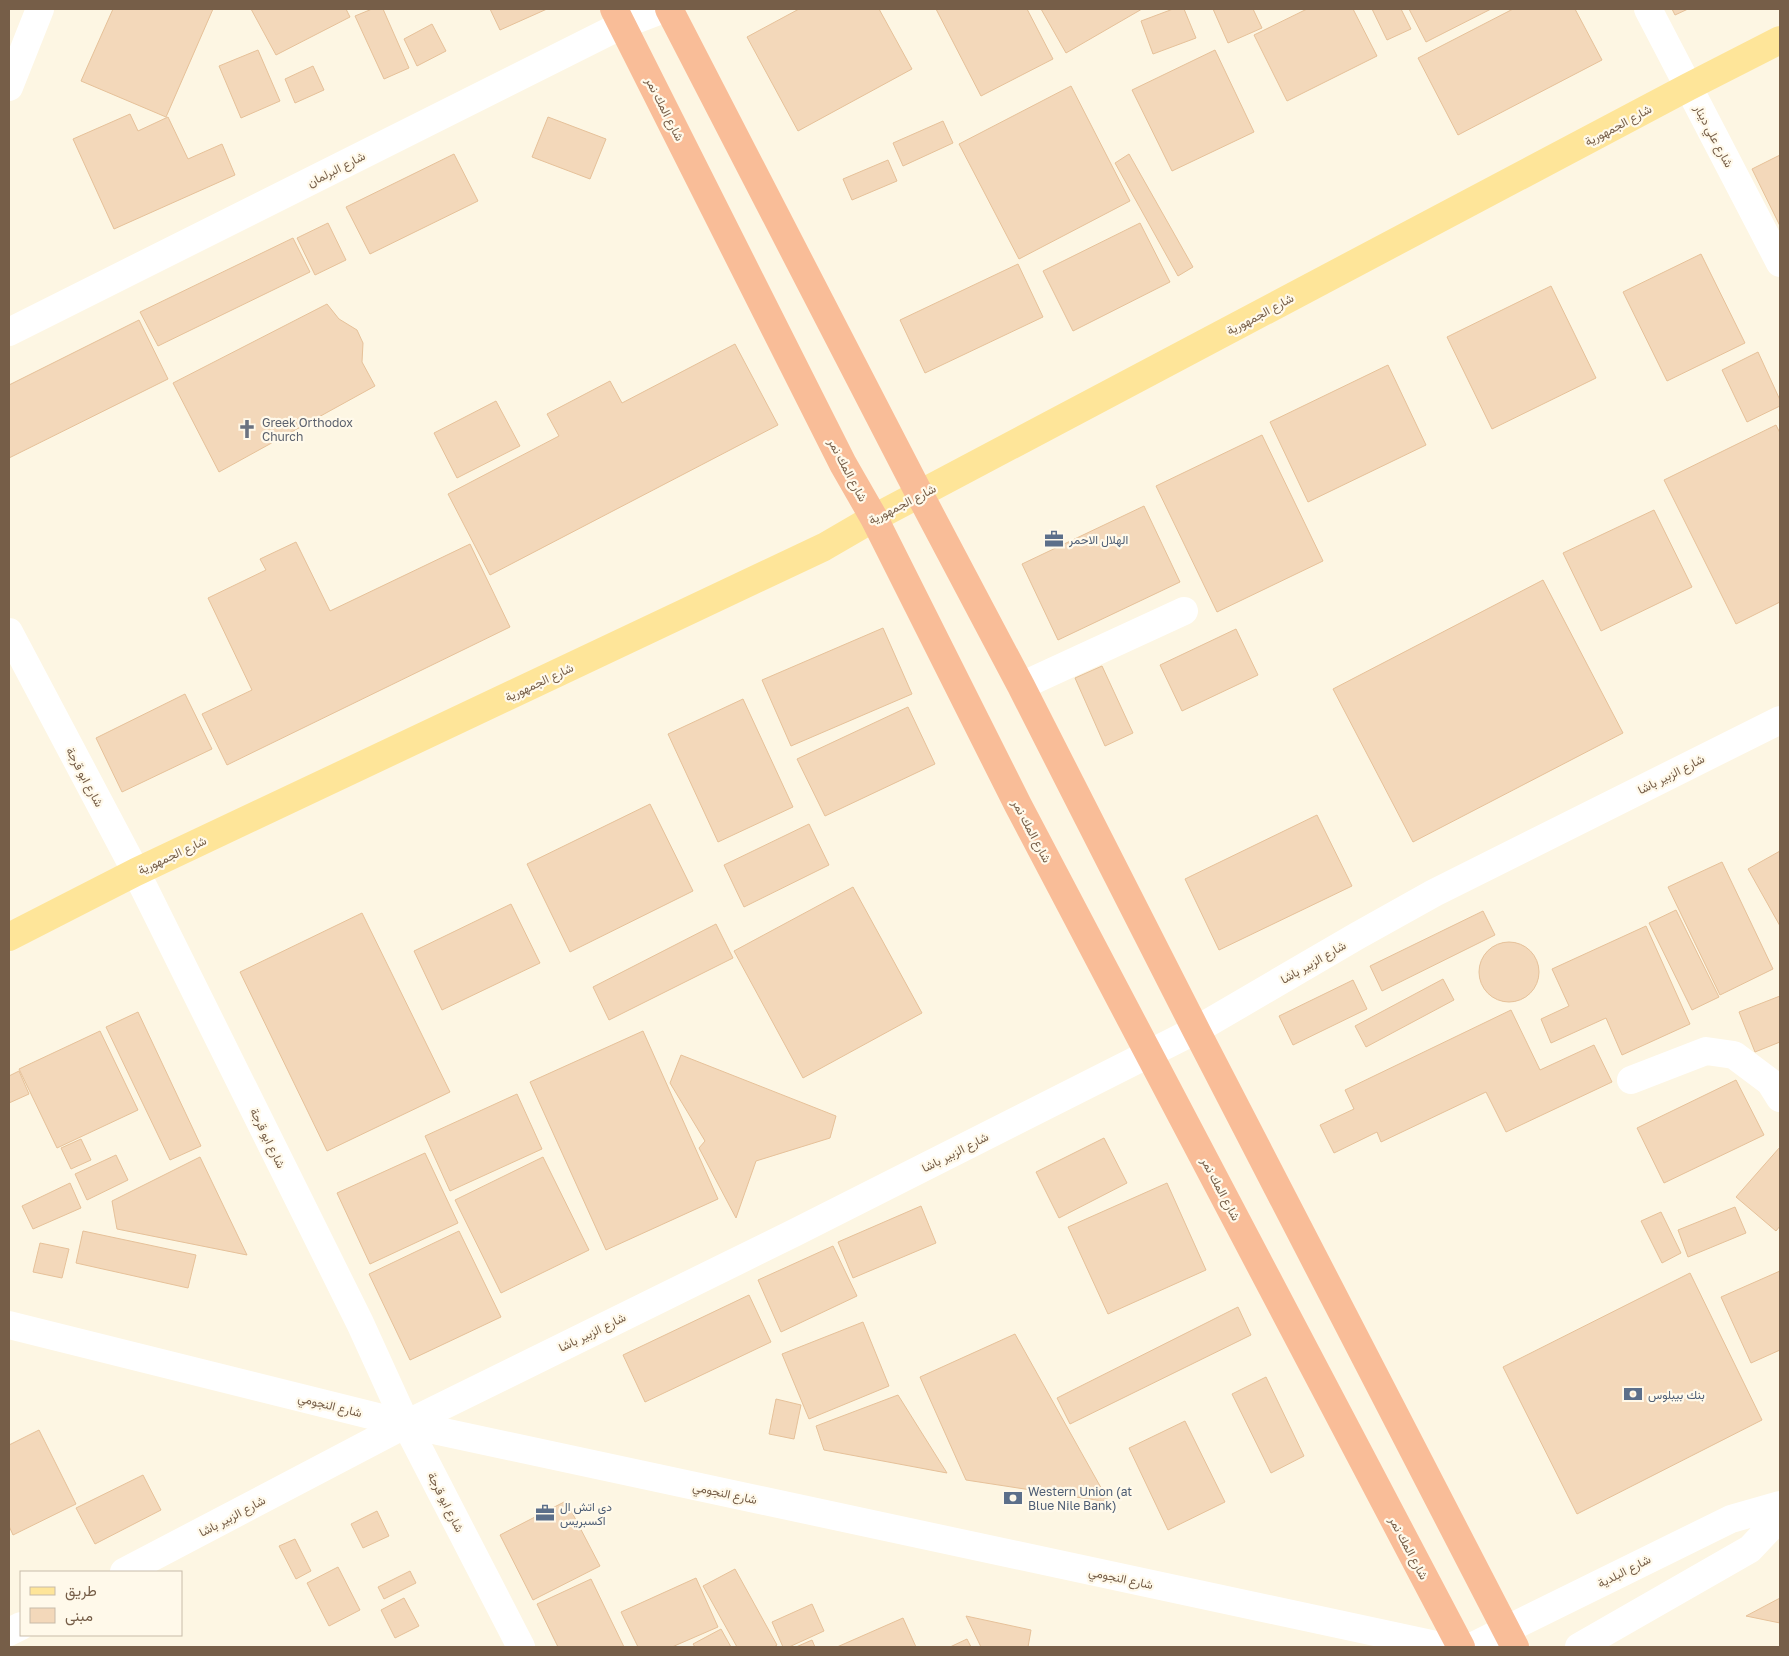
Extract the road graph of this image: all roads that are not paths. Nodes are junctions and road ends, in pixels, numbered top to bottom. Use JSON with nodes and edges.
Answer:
{"nodes":[{"id":1,"x":40,"y":9,"type":"edge"},
{"id":2,"x":664,"y":9,"type":"edge"},
{"id":3,"x":669,"y":9,"type":"edge"},
{"id":4,"x":1648,"y":9,"type":"edge"},
{"id":5,"x":618,"y":17,"type":"edge"},
{"id":6,"x":1780,"y":40,"type":"edge"},
{"id":7,"x":9,"y":87,"type":"edge"},
{"id":8,"x":1688,"y":87,"type":"junction"},
{"id":9,"x":1780,"y":263,"type":"edge"},
{"id":10,"x":9,"y":332,"type":"edge"},
{"id":11,"x":920,"y":495,"type":"junction"},
{"id":12,"x":874,"y":518,"type":"junction"},
{"id":13,"x":1184,"y":611,"type":"dead end"},
{"id":14,"x":9,"y":632,"type":"edge"},
{"id":15,"x":1021,"y":686,"type":"junction"},
{"id":16,"x":1780,"y":720,"type":"edge"},
{"id":17,"x":136,"y":872,"type":"junction"},
{"id":18,"x":9,"y":937,"type":"edge"},
{"id":19,"x":1196,"y":1030,"type":"junction"},
{"id":20,"x":1149,"y":1054,"type":"junction"},
{"id":21,"x":1631,"y":1080,"type":"dead end"},
{"id":22,"x":1780,"y":1098,"type":"edge"},
{"id":23,"x":9,"y":1325,"type":"edge"},
{"id":24,"x":406,"y":1424,"type":"junction"},
{"id":25,"x":1780,"y":1505,"type":"edge"},
{"id":26,"x":1780,"y":1517,"type":"edge"},
{"id":27,"x":126,"y":1571,"type":"edge"},
{"id":28,"x":1511,"y":1639,"type":"edge"},
{"id":29,"x":521,"y":1647,"type":"edge"},
{"id":30,"x":1445,"y":1647,"type":"edge"},
{"id":31,"x":1461,"y":1647,"type":"edge"},
{"id":32,"x":1472,"y":1647,"type":"edge"},
{"id":33,"x":1579,"y":1647,"type":"edge"}],
"edges":[{"from":1,"to":7,"type":"street"},
{"from":2,"to":5,"type":"street","name":"شارع البرلمان"},
{"from":3,"to":11,"type":"highway"},
{"from":4,"to":8,"type":"street","name":"شارع علي دينار"},
{"from":5,"to":10,"type":"street","name":"شارع البرلمان"},
{"from":5,"to":12,"type":"highway","name":"شارع المك نمر"},
{"from":6,"to":8,"type":"main road","name":"شارع الجمهورية"},
{"from":8,"to":9,"type":"street","name":"شارع علي دينار"},
{"from":8,"to":11,"type":"main road","name":"شارع الجمهورية"},
{"from":11,"to":12,"type":"main road","name":"شارع الجمهورية"},
{"from":11,"to":15,"type":"highway"},
{"from":12,"to":17,"type":"main road","name":"شارع الجمهورية"},
{"from":12,"to":20,"type":"highway","name":"شارع المك نمر"},
{"from":13,"to":15,"type":"street"},
{"from":14,"to":17,"type":"street","name":"شارع ابو قرجة"},
{"from":15,"to":19,"type":"highway"},
{"from":16,"to":19,"type":"street","name":"شارع الزبير باشا"},
{"from":17,"to":18,"type":"main road","name":"شارع الجمهورية"},
{"from":17,"to":24,"type":"street","name":"شارع ابو قرجة"},
{"from":19,"to":20,"type":"street","name":"شارع الزبير باشا"},
{"from":19,"to":28,"type":"highway"},
{"from":20,"to":24,"type":"street","name":"شارع الزبير باشا"},
{"from":20,"to":31,"type":"highway","name":"شارع المك نمر"},
{"from":21,"to":22,"type":"street"},
{"from":23,"to":24,"type":"street","name":"شارع النجومي"},
{"from":24,"to":27,"type":"street","name":"شارع الزبير باشا"},
{"from":24,"to":29,"type":"street","name":"شارع ابو قرجة"},
{"from":24,"to":30,"type":"street","name":"شارع النجومي"},
{"from":25,"to":28,"type":"street","name":"شارع البلدية"},
{"from":26,"to":33,"type":"street"},
{"from":28,"to":32,"type":"street","name":"شارع البلدية"}]}
